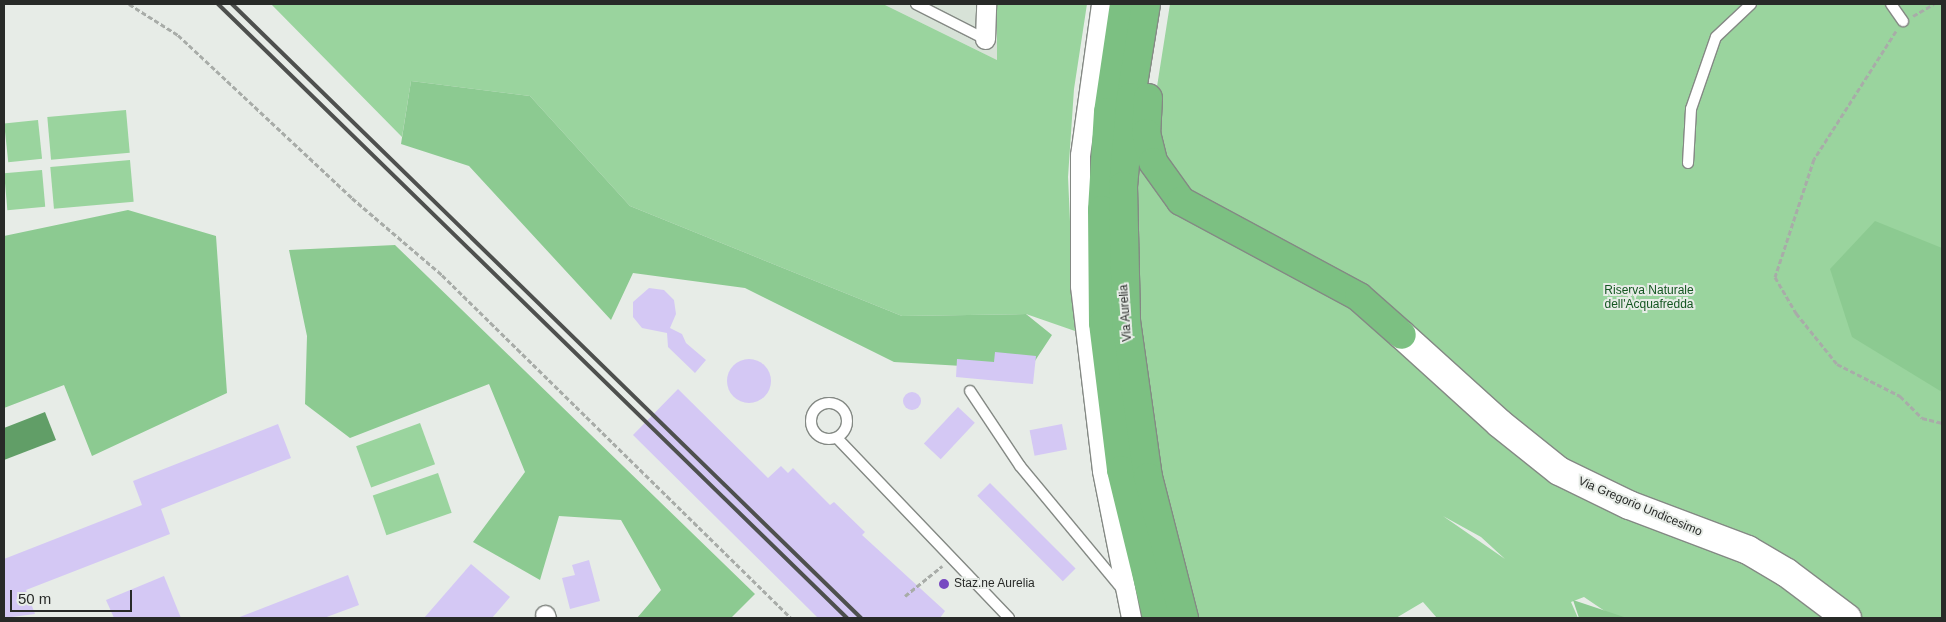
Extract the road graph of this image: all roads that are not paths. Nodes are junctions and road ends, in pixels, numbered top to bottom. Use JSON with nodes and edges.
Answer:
{"nodes":[{"id":1,"x":916,"y":4,"type":"edge"},
{"id":2,"x":986,"y":4,"type":"edge"},
{"id":3,"x":1101,"y":4,"type":"edge"},
{"id":4,"x":1124,"y":4,"type":"edge"},
{"id":5,"x":1146,"y":4,"type":"edge"},
{"id":6,"x":1162,"y":4,"type":"edge"},
{"id":7,"x":1751,"y":4,"type":"edge"},
{"id":8,"x":1891,"y":4,"type":"edge"},
{"id":9,"x":1903,"y":21,"type":"road end"},
{"id":10,"x":985,"y":39,"type":"joint"},
{"id":11,"x":1688,"y":163,"type":"dead end"},
{"id":12,"x":1402,"y":335,"type":"joint"},
{"id":13,"x":970,"y":391,"type":"dead end"},
{"id":14,"x":837,"y":438,"type":"dead end"},
{"id":15,"x":1126,"y":594,"type":"junction"},
{"id":16,"x":1009,"y":618,"type":"edge"},
{"id":17,"x":1131,"y":618,"type":"edge"},
{"id":18,"x":1157,"y":618,"type":"edge"},
{"id":19,"x":1184,"y":618,"type":"edge"},
{"id":20,"x":1847,"y":618,"type":"edge"}],
"edges":[{"from":1,"to":10,"type":"lane"},
{"from":2,"to":10,"type":"street"},
{"from":3,"to":15,"type":"street"},
{"from":4,"to":18,"type":"highway","name":"Via Aurelia"},
{"from":5,"to":19,"type":"highway","name":"Via Aurelia"},
{"from":6,"to":12,"type":"highway"},
{"from":7,"to":11,"type":"lane"},
{"from":8,"to":9,"type":"lane"},
{"from":12,"to":20,"type":"street","name":"Via Gregorio Undicesimo"},
{"from":13,"to":15,"type":"lane"},
{"from":14,"to":16,"type":"lane"},
{"from":15,"to":17,"type":"street"}]}
